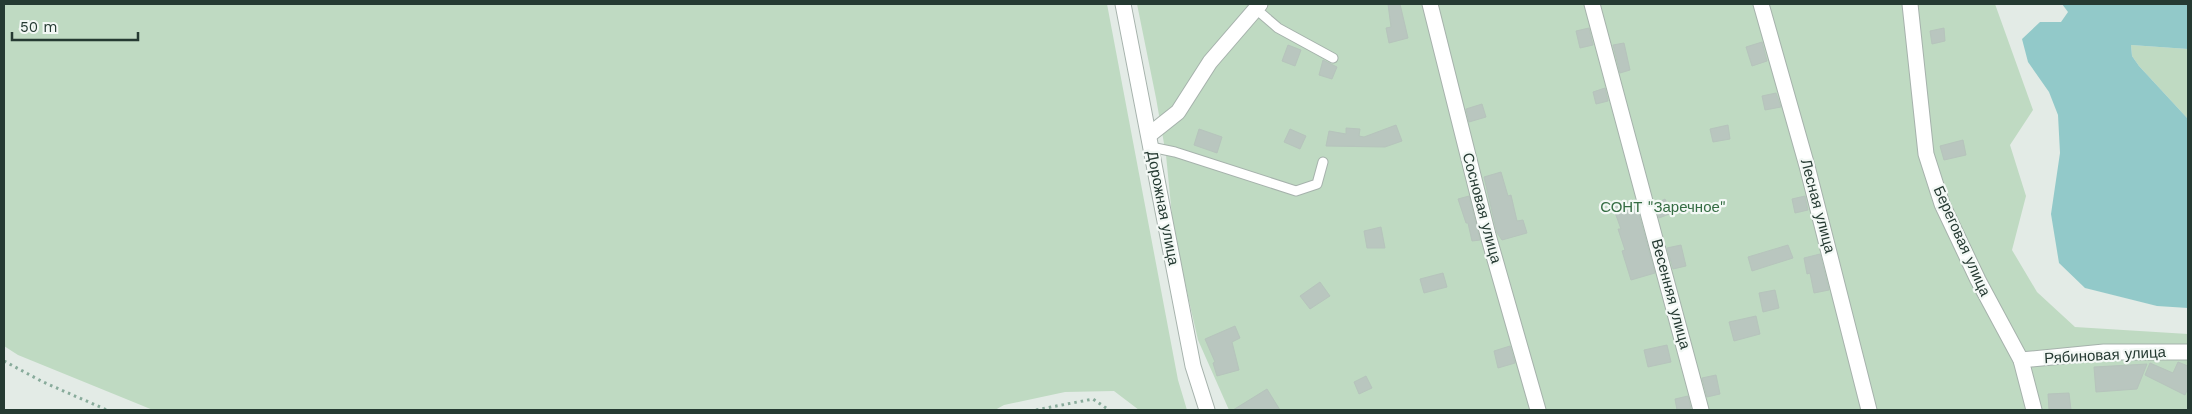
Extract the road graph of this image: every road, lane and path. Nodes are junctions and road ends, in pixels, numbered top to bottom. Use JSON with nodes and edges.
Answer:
{"nodes":[{"id":1,"x":1123,"y":4,"type":"edge"},
{"id":2,"x":1430,"y":4,"type":"edge"},
{"id":3,"x":1592,"y":4,"type":"edge"},
{"id":4,"x":1760,"y":4,"type":"edge"},
{"id":5,"x":1910,"y":4,"type":"edge"},
{"id":6,"x":1258,"y":6,"type":"edge"},
{"id":7,"x":1333,"y":58,"type":"dead end"},
{"id":8,"x":1150,"y":141,"type":"junction"},
{"id":9,"x":1323,"y":162,"type":"dead end"},
{"id":10,"x":2188,"y":352,"type":"edge"},
{"id":11,"x":2021,"y":360,"type":"junction"},
{"id":12,"x":4,"y":361,"type":"edge"},
{"id":13,"x":107,"y":410,"type":"edge"},
{"id":14,"x":1036,"y":410,"type":"edge"},
{"id":15,"x":1109,"y":410,"type":"edge"},
{"id":16,"x":1207,"y":410,"type":"edge"},
{"id":17,"x":1538,"y":410,"type":"edge"},
{"id":18,"x":1701,"y":410,"type":"edge"},
{"id":19,"x":1869,"y":410,"type":"edge"},
{"id":20,"x":2034,"y":410,"type":"edge"}],
"edges":[{"from":1,"to":8,"type":"street","name":"Дорожная улица"},
{"from":2,"to":17,"type":"street","name":"Сосновая улица"},
{"from":3,"to":18,"type":"street","name":"Весенняя улица"},
{"from":4,"to":19,"type":"street","name":"Лесная улица"},
{"from":5,"to":11,"type":"street","name":"Береговая улица"},
{"from":6,"to":7,"type":"lane"},
{"from":6,"to":8,"type":"street"},
{"from":8,"to":9,"type":"lane"},
{"from":8,"to":16,"type":"street","name":"Дорожная улица"},
{"from":10,"to":11,"type":"street","name":"Рябиновая улица"},
{"from":11,"to":20,"type":"street","name":"Береговая улица"},
{"from":12,"to":13,"type":"path"},
{"from":14,"to":15,"type":"path"}]}
